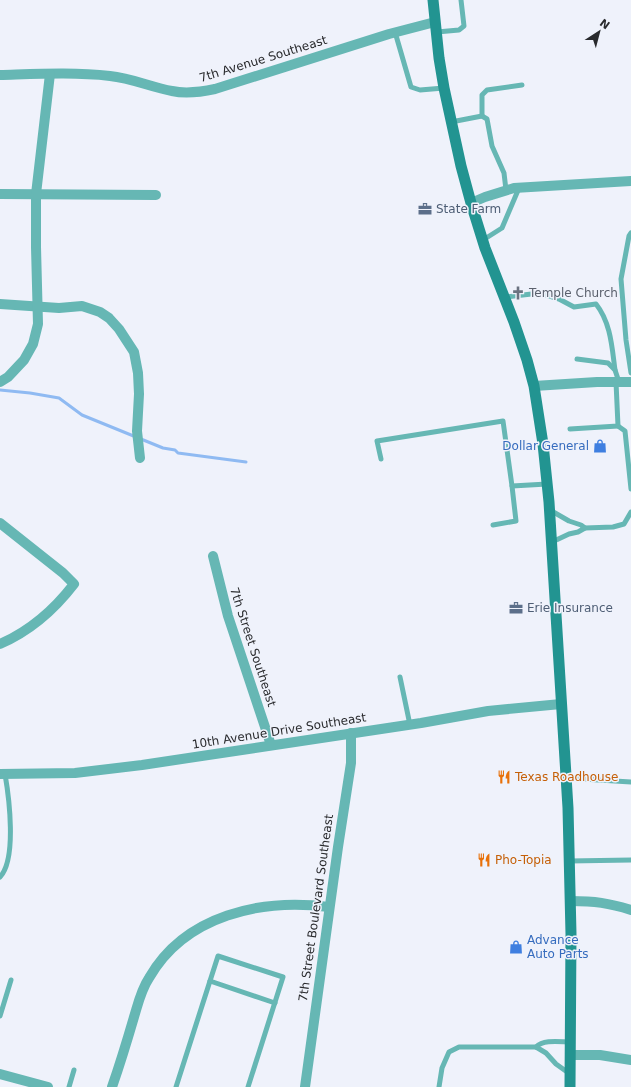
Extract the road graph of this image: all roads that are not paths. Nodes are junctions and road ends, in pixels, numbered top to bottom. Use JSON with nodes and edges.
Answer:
{"nodes":[{"id":1,"x":433,"y":0,"type":"edge"},
{"id":2,"x":462,"y":0,"type":"edge"},
{"id":3,"x":435,"y":27,"type":"junction"},
{"id":4,"x":396,"y":32,"type":"junction"},
{"id":5,"x":50,"y":74,"type":"junction"},
{"id":6,"x":0,"y":75,"type":"edge"},
{"id":7,"x":522,"y":85,"type":"dead end"},
{"id":8,"x":444,"y":88,"type":"junction"},
{"id":9,"x":482,"y":116,"type":"junction"},
{"id":10,"x":451,"y":122,"type":"junction"},
{"id":11,"x":631,"y":181,"type":"edge"},
{"id":12,"x":519,"y":188,"type":"junction"},
{"id":13,"x":506,"y":190,"type":"junction"},
{"id":14,"x":0,"y":194,"type":"edge"},
{"id":15,"x":36,"y":194,"type":"junction"},
{"id":16,"x":156,"y":196,"type":"dead end"},
{"id":17,"x":470,"y":203,"type":"junction"},
{"id":18,"x":631,"y":233,"type":"edge"},
{"id":19,"x":483,"y":240,"type":"junction"},
{"id":20,"x":505,"y":297,"type":"junction"},
{"id":21,"x":0,"y":304,"type":"edge"},
{"id":22,"x":37,"y":308,"type":"junction"},
{"id":23,"x":577,"y":359,"type":"dead end"},
{"id":24,"x":615,"y":370,"type":"junction"},
{"id":25,"x":631,"y":373,"type":"edge"},
{"id":26,"x":0,"y":382,"type":"edge"},
{"id":27,"x":617,"y":382,"type":"junction"},
{"id":28,"x":631,"y":382,"type":"edge"},
{"id":29,"x":534,"y":386,"type":"junction"},
{"id":30,"x":618,"y":426,"type":"junction"},
{"id":31,"x":570,"y":429,"type":"dead end"},
{"id":32,"x":140,"y":458,"type":"dead end"},
{"id":33,"x":381,"y":459,"type":"dead end"},
{"id":34,"x":547,"y":484,"type":"junction"},
{"id":35,"x":512,"y":486,"type":"junction"},
{"id":36,"x":631,"y":489,"type":"edge"},
{"id":37,"x":550,"y":510,"type":"junction"},
{"id":38,"x":631,"y":512,"type":"edge"},
{"id":39,"x":0,"y":523,"type":"edge"},
{"id":40,"x":493,"y":525,"type":"dead end"},
{"id":41,"x":585,"y":528,"type":"junction"},
{"id":42,"x":552,"y":543,"type":"junction"},
{"id":43,"x":213,"y":556,"type":"dead end"},
{"id":44,"x":0,"y":644,"type":"edge"},
{"id":45,"x":400,"y":677,"type":"dead end"},
{"id":46,"x":561,"y":704,"type":"junction"},
{"id":47,"x":410,"y":725,"type":"junction"},
{"id":48,"x":351,"y":734,"type":"junction"},
{"id":49,"x":271,"y":745,"type":"junction"},
{"id":50,"x":2,"y":774,"type":"edge"},
{"id":51,"x":565,"y":778,"type":"junction"},
{"id":52,"x":631,"y":782,"type":"edge"},
{"id":53,"x":631,"y":860,"type":"edge"},
{"id":54,"x":569,"y":861,"type":"junction"},
{"id":55,"x":0,"y":877,"type":"edge"},
{"id":56,"x":571,"y":902,"type":"junction"},
{"id":57,"x":329,"y":907,"type":"junction"},
{"id":58,"x":631,"y":910,"type":"edge"},
{"id":59,"x":11,"y":980,"type":"dead end"},
{"id":60,"x":210,"y":981,"type":"junction"},
{"id":61,"x":275,"y":1003,"type":"junction"},
{"id":62,"x":0,"y":1016,"type":"edge"},
{"id":63,"x":571,"y":1042,"type":"junction"},
{"id":64,"x":536,"y":1047,"type":"junction"},
{"id":65,"x":571,"y":1055,"type":"junction"},
{"id":66,"x":631,"y":1060,"type":"edge"},
{"id":67,"x":74,"y":1070,"type":"dead end"},
{"id":68,"x":0,"y":1074,"type":"edge"},
{"id":69,"x":570,"y":1075,"type":"junction"},
{"id":70,"x":48,"y":1087,"type":"edge"},
{"id":71,"x":69,"y":1087,"type":"edge"},
{"id":72,"x":112,"y":1087,"type":"edge"},
{"id":73,"x":176,"y":1087,"type":"edge"},
{"id":74,"x":248,"y":1087,"type":"edge"},
{"id":75,"x":305,"y":1087,"type":"edge"},
{"id":76,"x":440,"y":1087,"type":"edge"},
{"id":77,"x":570,"y":1087,"type":"edge"}],
"edges":[{"from":1,"to":3,"type":"main road"},
{"from":2,"to":3,"type":"lane"},
{"from":3,"to":4,"type":"street","name":"7th Avenue Southeast"},
{"from":3,"to":8,"type":"main road"},
{"from":4,"to":5,"type":"street","name":"7th Avenue Southeast"},
{"from":4,"to":8,"type":"lane"},
{"from":5,"to":6,"type":"street","name":"7th Avenue Southeast"},
{"from":5,"to":15,"type":"street"},
{"from":7,"to":9,"type":"lane"},
{"from":8,"to":10,"type":"main road"},
{"from":9,"to":10,"type":"lane"},
{"from":9,"to":13,"type":"lane"},
{"from":10,"to":17,"type":"main road"},
{"from":11,"to":12,"type":"street"},
{"from":12,"to":13,"type":"street"},
{"from":12,"to":19,"type":"lane"},
{"from":13,"to":17,"type":"street"},
{"from":14,"to":15,"type":"street"},
{"from":15,"to":16,"type":"street"},
{"from":15,"to":22,"type":"street"},
{"from":17,"to":19,"type":"main road"},
{"from":18,"to":25,"type":"lane"},
{"from":19,"to":20,"type":"main road"},
{"from":20,"to":24,"type":"lane"},
{"from":20,"to":29,"type":"main road"},
{"from":21,"to":22,"type":"street"},
{"from":22,"to":26,"type":"street"},
{"from":22,"to":32,"type":"street"},
{"from":23,"to":24,"type":"lane"},
{"from":24,"to":27,"type":"lane"},
{"from":27,"to":28,"type":"street"},
{"from":27,"to":29,"type":"street"},
{"from":27,"to":30,"type":"lane"},
{"from":29,"to":34,"type":"main road"},
{"from":30,"to":31,"type":"lane"},
{"from":30,"to":36,"type":"lane"},
{"from":33,"to":35,"type":"lane"},
{"from":34,"to":35,"type":"lane"},
{"from":34,"to":37,"type":"main road"},
{"from":35,"to":40,"type":"lane"},
{"from":37,"to":41,"type":"lane"},
{"from":37,"to":42,"type":"main road"},
{"from":38,"to":41,"type":"lane"},
{"from":39,"to":44,"type":"street"},
{"from":41,"to":42,"type":"lane"},
{"from":42,"to":46,"type":"main road"},
{"from":43,"to":49,"type":"street","name":"7th Street Southeast"},
{"from":45,"to":47,"type":"lane"},
{"from":46,"to":47,"type":"street","name":"10th Avenue Drive Southeast"},
{"from":46,"to":51,"type":"main road"},
{"from":47,"to":48,"type":"street","name":"10th Avenue Drive Southeast"},
{"from":48,"to":49,"type":"street","name":"10th Avenue Drive Southeast"},
{"from":48,"to":57,"type":"street","name":"7th Street Boulevard Southeast"},
{"from":49,"to":50,"type":"street","name":"10th Avenue Drive Southeast"},
{"from":50,"to":55,"type":"lane"},
{"from":51,"to":52,"type":"lane"},
{"from":51,"to":54,"type":"main road"},
{"from":53,"to":54,"type":"lane"},
{"from":54,"to":56,"type":"main road"},
{"from":56,"to":58,"type":"street"},
{"from":56,"to":63,"type":"main road"},
{"from":57,"to":72,"type":"street"},
{"from":57,"to":75,"type":"street","name":"7th Street Boulevard Southeast"},
{"from":59,"to":62,"type":"lane"},
{"from":60,"to":61,"type":"lane"},
{"from":60,"to":61,"type":"lane"},
{"from":60,"to":73,"type":"lane"},
{"from":61,"to":74,"type":"lane"},
{"from":63,"to":64,"type":"lane"},
{"from":63,"to":65,"type":"main road"},
{"from":64,"to":69,"type":"lane"},
{"from":64,"to":76,"type":"lane"},
{"from":65,"to":66,"type":"street"},
{"from":65,"to":69,"type":"main road"},
{"from":67,"to":71,"type":"lane"},
{"from":68,"to":70,"type":"street"},
{"from":69,"to":77,"type":"main road"}]}
